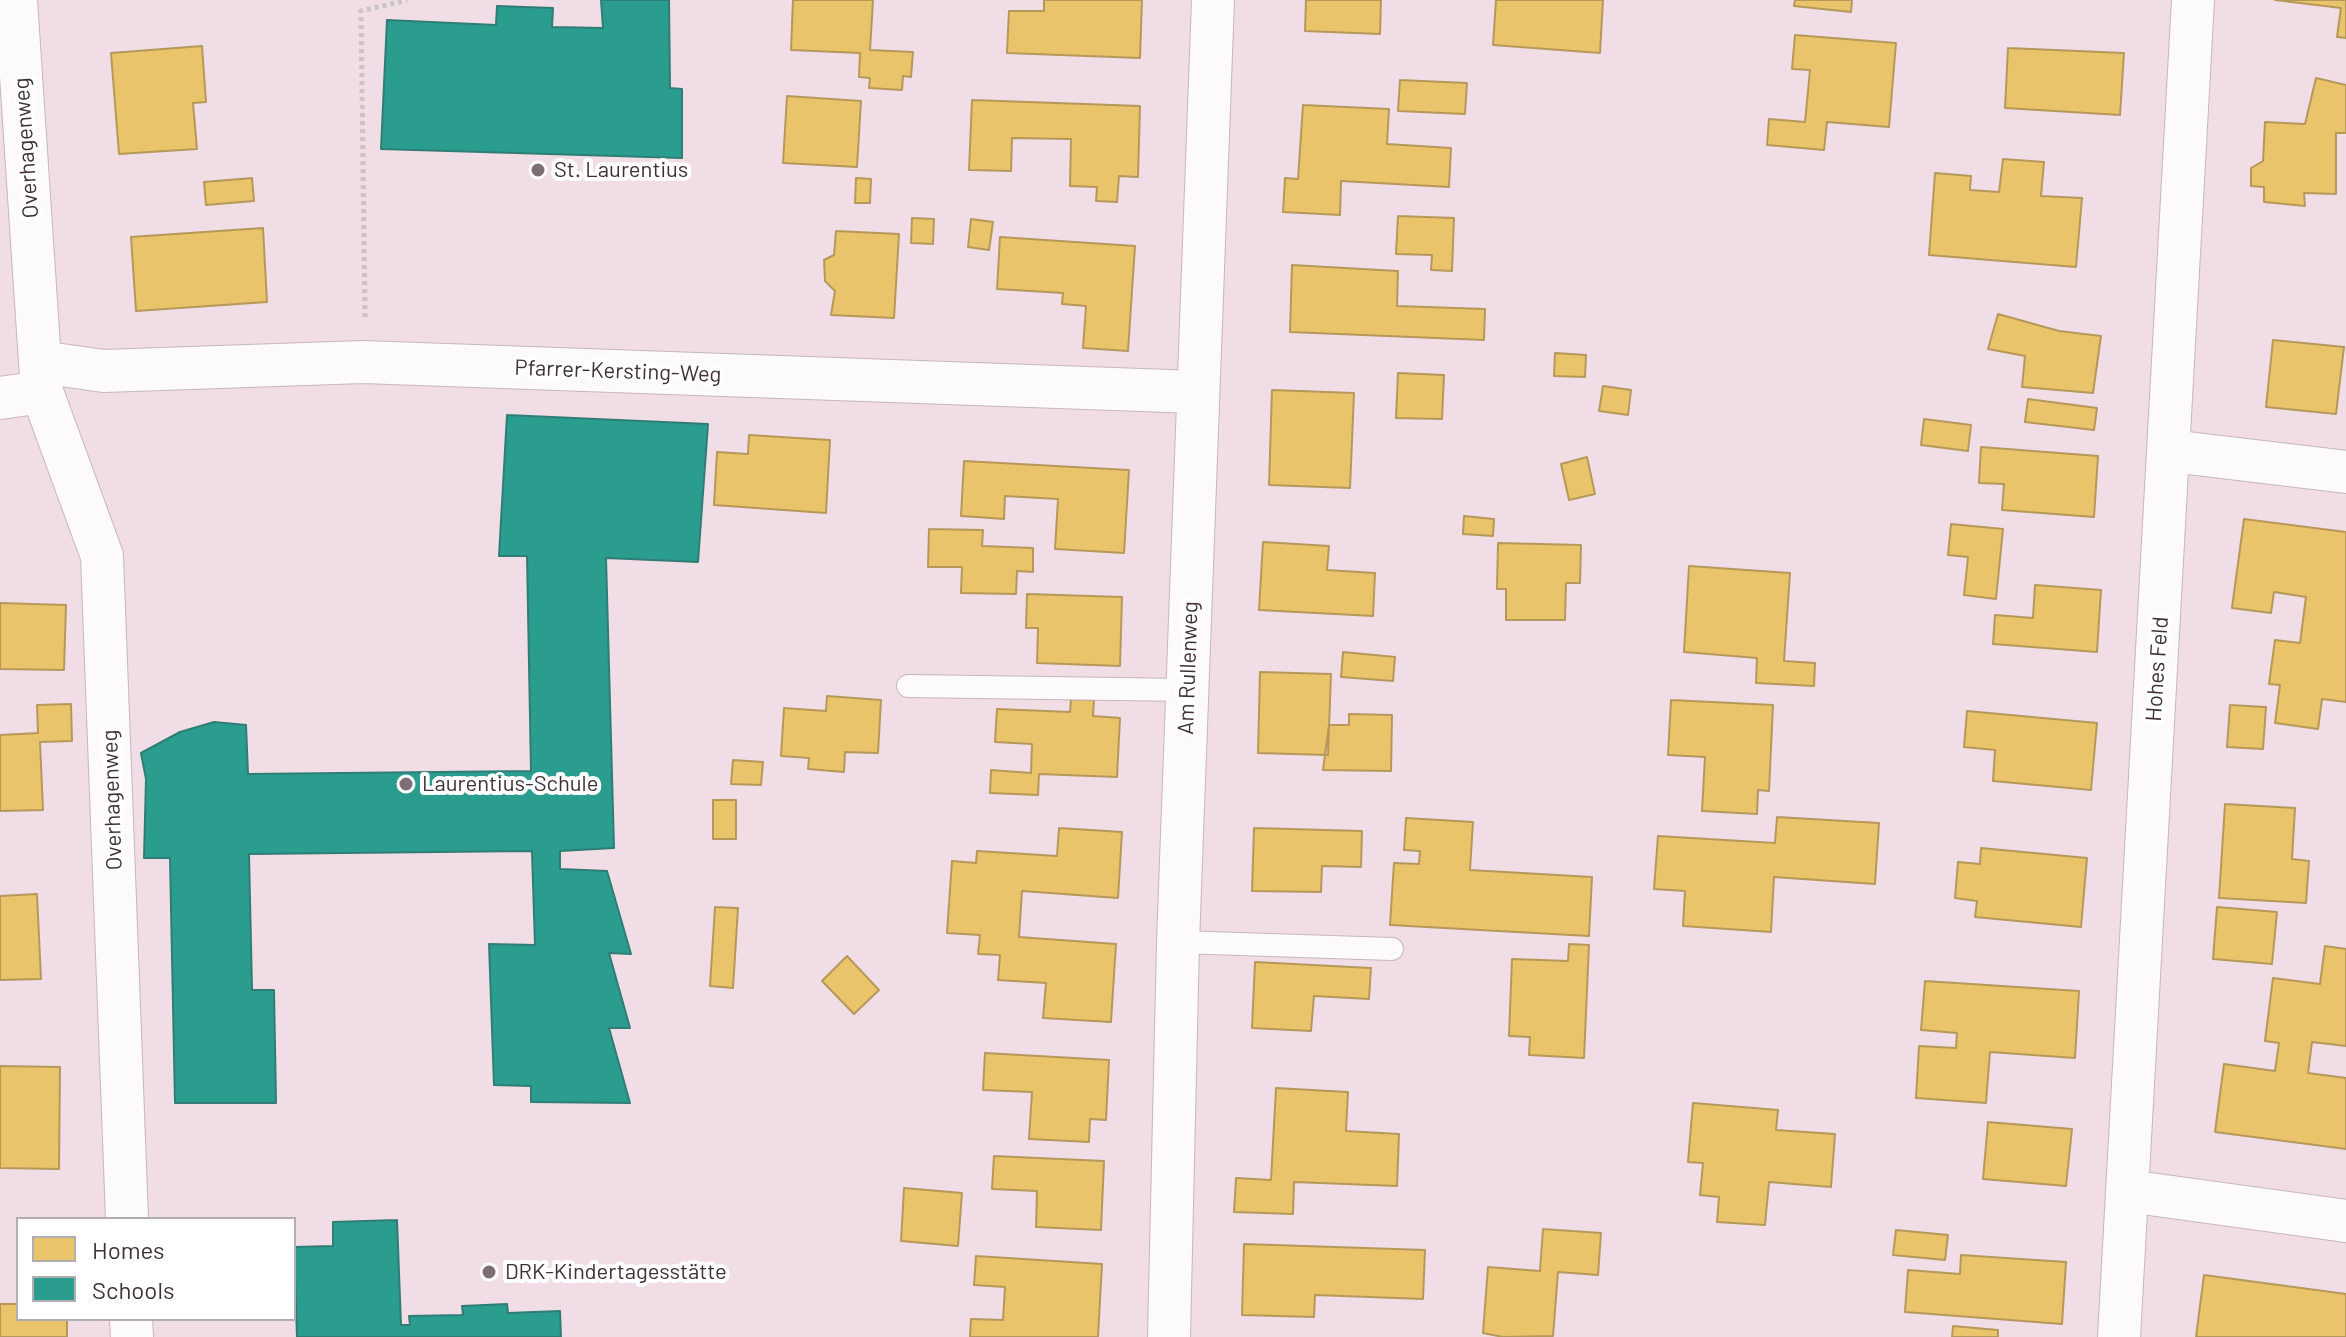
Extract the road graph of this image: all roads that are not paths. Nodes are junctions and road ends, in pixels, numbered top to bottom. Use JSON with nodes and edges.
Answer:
{"nodes":[{"id":1,"x":16,"y":0,"type":"edge"},
{"id":2,"x":1213,"y":0,"type":"edge"},
{"id":3,"x":2193,"y":0,"type":"edge"},
{"id":4,"x":41,"y":377,"type":"junction"},
{"id":5,"x":1197,"y":392,"type":"junction"},
{"id":6,"x":0,"y":398,"type":"edge"},
{"id":7,"x":2171,"y":451,"type":"junction"},
{"id":8,"x":2346,"y":472,"type":"edge"},
{"id":9,"x":908,"y":686,"type":"dead end"},
{"id":10,"x":1187,"y":690,"type":"junction"},
{"id":11,"x":1178,"y":942,"type":"junction"},
{"id":12,"x":1392,"y":949,"type":"dead end"},
{"id":13,"x":2128,"y":1191,"type":"junction"},
{"id":14,"x":127,"y":1217,"type":"edge"},
{"id":15,"x":2346,"y":1221,"type":"edge"},
{"id":16,"x":1169,"y":1337,"type":"edge"},
{"id":17,"x":2119,"y":1337,"type":"edge"}],
"edges":[{"from":1,"to":4,"type":"street","name":"Overhagenweg"},
{"from":2,"to":5,"type":"street","name":"Am Rullenweg"},
{"from":3,"to":7,"type":"street","name":"Hohes Feld"},
{"from":4,"to":5,"type":"street","name":"Pfarrer-Kersting-Weg"},
{"from":4,"to":6,"type":"street"},
{"from":4,"to":14,"type":"street","name":"Overhagenweg"},
{"from":5,"to":10,"type":"street","name":"Am Rullenweg"},
{"from":7,"to":8,"type":"street"},
{"from":7,"to":13,"type":"street","name":"Hohes Feld"},
{"from":9,"to":10,"type":"lane"},
{"from":10,"to":11,"type":"street","name":"Am Rullenweg"},
{"from":11,"to":12,"type":"lane"},
{"from":11,"to":16,"type":"street","name":"Am Rullenweg"},
{"from":13,"to":15,"type":"street"},
{"from":13,"to":17,"type":"street","name":"Hohes Feld"}]}
